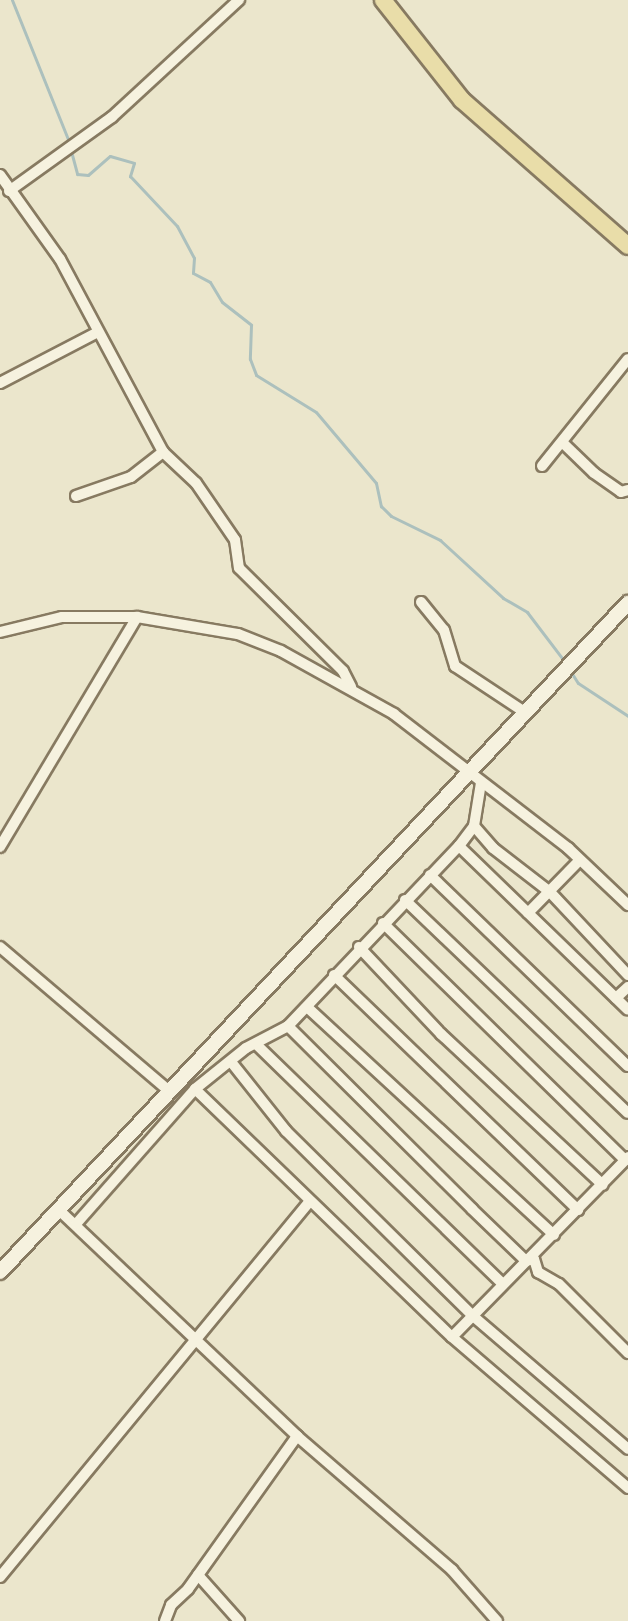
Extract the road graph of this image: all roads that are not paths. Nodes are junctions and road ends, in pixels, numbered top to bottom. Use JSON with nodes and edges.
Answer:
{"nodes":[{"id":1,"x":239,"y":0,"type":"edge"},
{"id":2,"x":383,"y":0,"type":"edge"},
{"id":3,"x":0,"y":175,"type":"edge"},
{"id":4,"x":9,"y":191,"type":"junction"},
{"id":5,"x":628,"y":246,"type":"edge"},
{"id":6,"x":96,"y":333,"type":"junction"},
{"id":7,"x":628,"y":359,"type":"edge"},
{"id":8,"x":0,"y":383,"type":"edge"},
{"id":9,"x":563,"y":443,"type":"junction"},
{"id":10,"x":163,"y":452,"type":"junction"},
{"id":11,"x":542,"y":466,"type":"dead end"},
{"id":12,"x":628,"y":490,"type":"edge"},
{"id":13,"x":76,"y":496,"type":"dead end"},
{"id":14,"x":421,"y":602,"type":"dead end"},
{"id":15,"x":628,"y":603,"type":"edge"},
{"id":16,"x":137,"y":617,"type":"junction"},
{"id":17,"x":0,"y":632,"type":"edge"},
{"id":18,"x":354,"y":692,"type":"junction"},
{"id":19,"x":523,"y":711,"type":"junction"},
{"id":20,"x":466,"y":772,"type":"junction"},
{"id":21,"x":481,"y":783,"type":"junction"},
{"id":22,"x":474,"y":826,"type":"junction"},
{"id":23,"x":459,"y":846,"type":"junction"},
{"id":24,"x":0,"y":847,"type":"edge"},
{"id":25,"x":579,"y":861,"type":"junction"},
{"id":26,"x":430,"y":875,"type":"junction"},
{"id":27,"x":550,"y":892,"type":"junction"},
{"id":28,"x":405,"y":900,"type":"junction"},
{"id":29,"x":628,"y":905,"type":"edge"},
{"id":30,"x":528,"y":913,"type":"junction"},
{"id":31,"x":383,"y":923,"type":"junction"},
{"id":32,"x":359,"y":947,"type":"junction"},
{"id":33,"x":3,"y":954,"type":"edge"},
{"id":34,"x":334,"y":975,"type":"junction"},
{"id":35,"x":628,"y":975,"type":"edge"},
{"id":36,"x":628,"y":987,"type":"edge"},
{"id":37,"x":616,"y":998,"type":"junction"},
{"id":38,"x":307,"y":1007,"type":"junction"},
{"id":39,"x":628,"y":1010,"type":"edge"},
{"id":40,"x":288,"y":1026,"type":"junction"},
{"id":41,"x":257,"y":1045,"type":"junction"},
{"id":42,"x":232,"y":1063,"type":"junction"},
{"id":43,"x":628,"y":1066,"type":"edge"},
{"id":44,"x":195,"y":1089,"type":"junction"},
{"id":45,"x":169,"y":1091,"type":"junction"},
{"id":46,"x":628,"y":1113,"type":"edge"},
{"id":47,"x":626,"y":1159,"type":"edge"},
{"id":48,"x":603,"y":1185,"type":"junction"},
{"id":49,"x":310,"y":1201,"type":"junction"},
{"id":50,"x":58,"y":1209,"type":"junction"},
{"id":51,"x":578,"y":1210,"type":"junction"},
{"id":52,"x":76,"y":1224,"type":"junction"},
{"id":53,"x":554,"y":1235,"type":"junction"},
{"id":54,"x":526,"y":1261,"type":"junction"},
{"id":55,"x":0,"y":1272,"type":"edge"},
{"id":56,"x":502,"y":1283,"type":"junction"},
{"id":57,"x":473,"y":1316,"type":"junction"},
{"id":58,"x":452,"y":1337,"type":"junction"},
{"id":59,"x":196,"y":1341,"type":"junction"},
{"id":60,"x":628,"y":1353,"type":"edge"},
{"id":61,"x":297,"y":1436,"type":"junction"},
{"id":62,"x":628,"y":1449,"type":"edge"},
{"id":63,"x":628,"y":1488,"type":"edge"},
{"id":64,"x":198,"y":1575,"type":"junction"},
{"id":65,"x":0,"y":1577,"type":"edge"},
{"id":66,"x":165,"y":1621,"type":"edge"},
{"id":67,"x":239,"y":1621,"type":"edge"},
{"id":68,"x":497,"y":1621,"type":"edge"}],
"edges":[{"from":1,"to":4,"type":"street"},
{"from":2,"to":5,"type":"main road"},
{"from":3,"to":4,"type":"street"},
{"from":4,"to":6,"type":"street"},
{"from":6,"to":8,"type":"street"},
{"from":6,"to":10,"type":"street"},
{"from":7,"to":9,"type":"street"},
{"from":9,"to":11,"type":"street"},
{"from":9,"to":12,"type":"street"},
{"from":10,"to":13,"type":"street"},
{"from":10,"to":18,"type":"street"},
{"from":14,"to":19,"type":"street"},
{"from":15,"to":19,"type":"main road"},
{"from":16,"to":17,"type":"street"},
{"from":16,"to":18,"type":"street"},
{"from":16,"to":24,"type":"street"},
{"from":18,"to":20,"type":"street"},
{"from":19,"to":20,"type":"main road"},
{"from":20,"to":21,"type":"street"},
{"from":20,"to":45,"type":"main road"},
{"from":21,"to":22,"type":"street"},
{"from":21,"to":25,"type":"street"},
{"from":22,"to":23,"type":"street"},
{"from":22,"to":27,"type":"street"},
{"from":23,"to":26,"type":"street"},
{"from":23,"to":30,"type":"street"},
{"from":25,"to":27,"type":"street"},
{"from":25,"to":29,"type":"street"},
{"from":26,"to":28,"type":"street"},
{"from":26,"to":43,"type":"street"},
{"from":27,"to":30,"type":"street"},
{"from":27,"to":35,"type":"street"},
{"from":28,"to":31,"type":"street"},
{"from":28,"to":46,"type":"street"},
{"from":30,"to":37,"type":"street"},
{"from":31,"to":32,"type":"street"},
{"from":31,"to":47,"type":"street"},
{"from":32,"to":34,"type":"street"},
{"from":32,"to":48,"type":"street"},
{"from":33,"to":45,"type":"street"},
{"from":34,"to":38,"type":"street"},
{"from":34,"to":51,"type":"street"},
{"from":36,"to":37,"type":"street"},
{"from":37,"to":39,"type":"street"},
{"from":38,"to":40,"type":"street"},
{"from":38,"to":53,"type":"street"},
{"from":40,"to":41,"type":"street"},
{"from":40,"to":54,"type":"street"},
{"from":41,"to":42,"type":"street"},
{"from":41,"to":56,"type":"street"},
{"from":42,"to":44,"type":"street"},
{"from":42,"to":57,"type":"street"},
{"from":44,"to":49,"type":"street"},
{"from":44,"to":52,"type":"street"},
{"from":45,"to":50,"type":"main road"},
{"from":47,"to":48,"type":"street"},
{"from":48,"to":51,"type":"street"},
{"from":49,"to":58,"type":"street"},
{"from":49,"to":59,"type":"street"},
{"from":50,"to":52,"type":"street"},
{"from":50,"to":55,"type":"main road"},
{"from":51,"to":53,"type":"street"},
{"from":52,"to":59,"type":"street"},
{"from":53,"to":54,"type":"street"},
{"from":54,"to":56,"type":"street"},
{"from":54,"to":60,"type":"street"},
{"from":56,"to":57,"type":"street"},
{"from":57,"to":58,"type":"street"},
{"from":57,"to":62,"type":"street"},
{"from":58,"to":63,"type":"street"},
{"from":59,"to":61,"type":"street"},
{"from":59,"to":65,"type":"street"},
{"from":61,"to":64,"type":"street"},
{"from":61,"to":68,"type":"street"},
{"from":64,"to":66,"type":"street"},
{"from":64,"to":67,"type":"street"}]}
